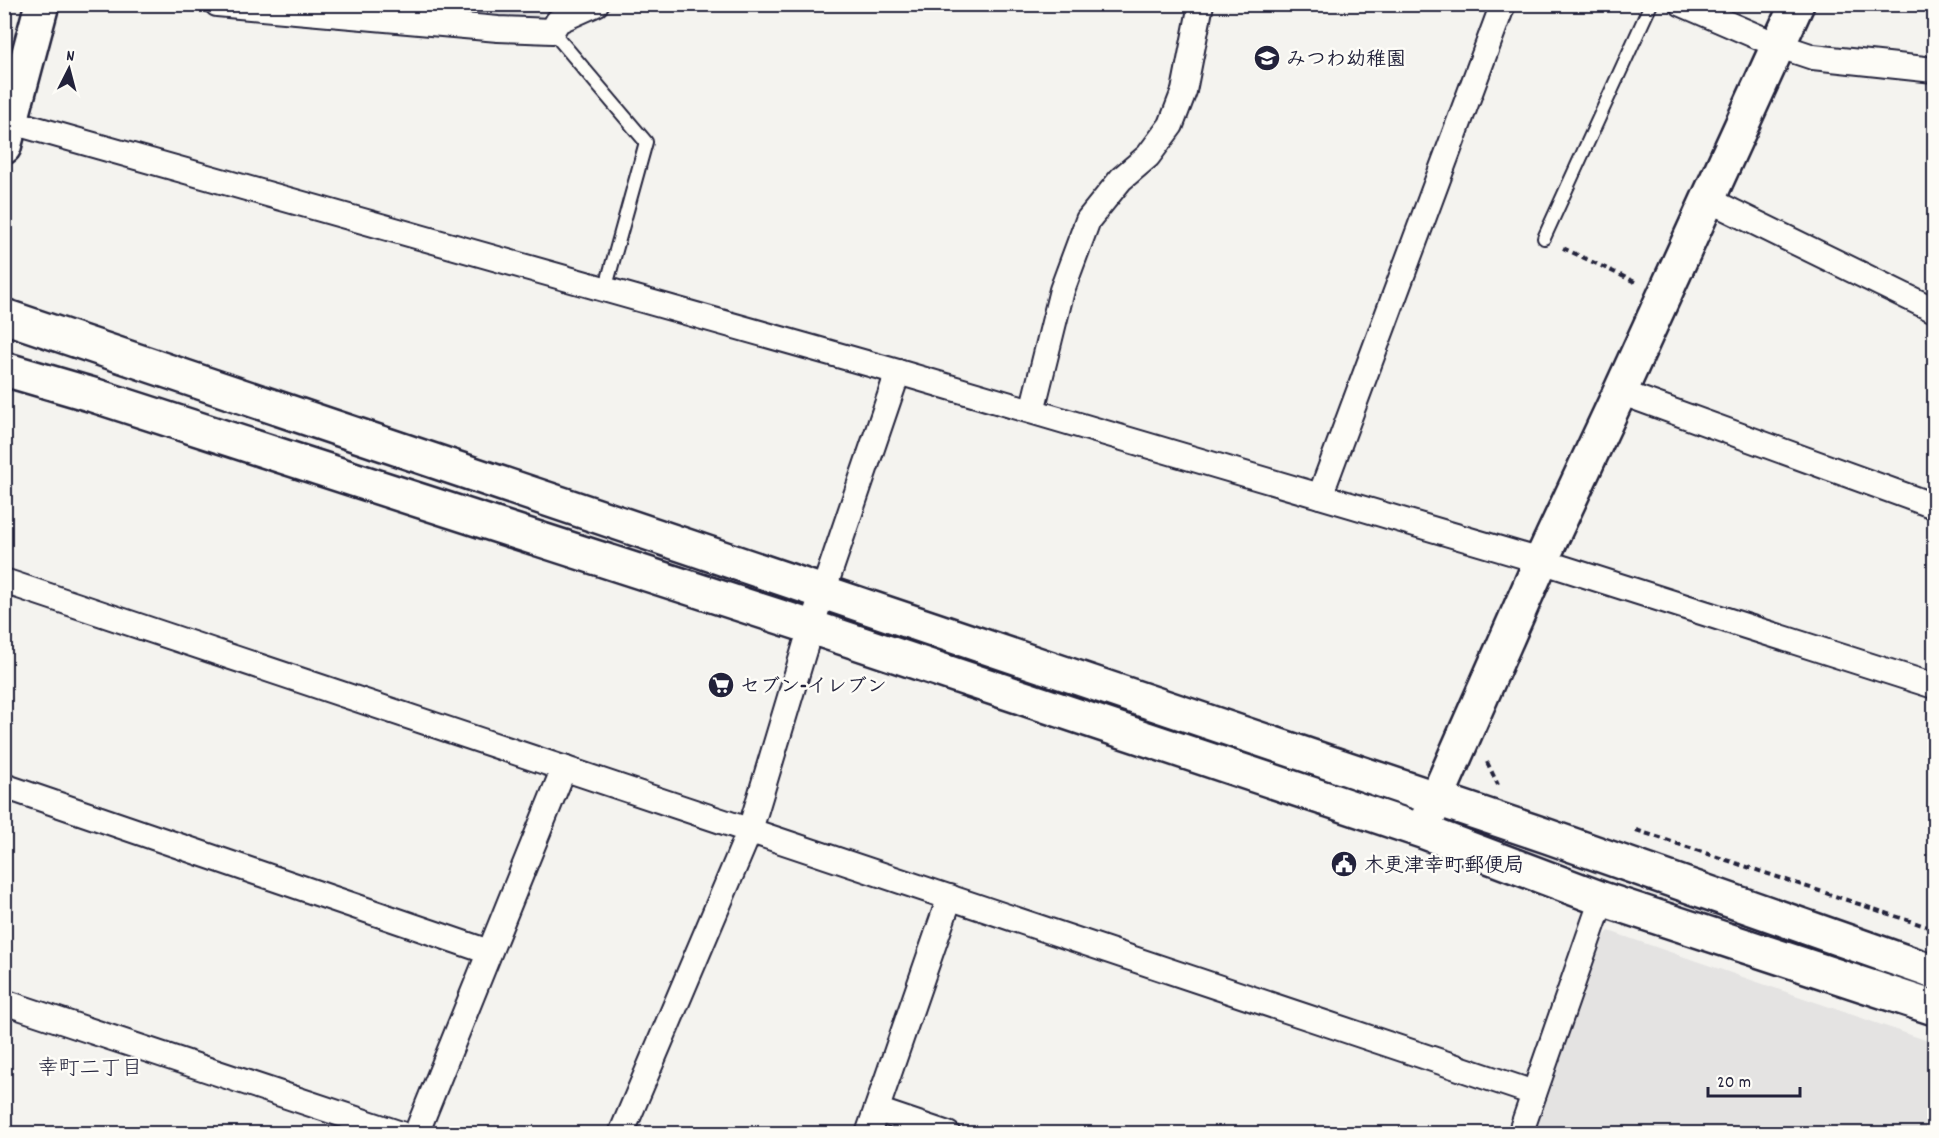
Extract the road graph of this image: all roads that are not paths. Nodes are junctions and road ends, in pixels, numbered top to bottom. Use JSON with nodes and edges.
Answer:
{"nodes":[{"id":1,"x":42,"y":4,"type":"edge"},
{"id":2,"x":217,"y":4,"type":"edge"},
{"id":3,"x":596,"y":4,"type":"edge"},
{"id":4,"x":1201,"y":4,"type":"edge"},
{"id":5,"x":1503,"y":4,"type":"edge"},
{"id":6,"x":1652,"y":4,"type":"edge"},
{"id":7,"x":1682,"y":4,"type":"edge"},
{"id":8,"x":1797,"y":4,"type":"edge"},
{"id":9,"x":552,"y":31,"type":"junction"},
{"id":10,"x":1777,"y":45,"type":"junction"},
{"id":11,"x":1935,"y":70,"type":"edge"},
{"id":12,"x":8,"y":135,"type":"edge"},
{"id":13,"x":1707,"y":199,"type":"junction"},
{"id":14,"x":1544,"y":238,"type":"road end"},
{"id":15,"x":605,"y":290,"type":"junction"},
{"id":16,"x":1935,"y":310,"type":"edge"},
{"id":17,"x":4,"y":316,"type":"edge"},
{"id":18,"x":4,"y":369,"type":"edge"},
{"id":19,"x":898,"y":372,"type":"junction"},
{"id":20,"x":1620,"y":392,"type":"junction"},
{"id":21,"x":1032,"y":411,"type":"junction"},
{"id":22,"x":1320,"y":496,"type":"junction"},
{"id":23,"x":1935,"y":506,"type":"edge"},
{"id":24,"x":1541,"y":561,"type":"junction"},
{"id":25,"x":4,"y":581,"type":"edge"},
{"id":26,"x":823,"y":593,"type":"junction"},
{"id":27,"x":812,"y":627,"type":"junction"},
{"id":28,"x":1935,"y":686,"type":"edge"},
{"id":29,"x":564,"y":768,"type":"junction"},
{"id":30,"x":4,"y":786,"type":"edge"},
{"id":31,"x":1437,"y":799,"type":"junction"},
{"id":32,"x":750,"y":830,"type":"junction"},
{"id":33,"x":1422,"y":831,"type":"junction"},
{"id":34,"x":950,"y":897,"type":"junction"},
{"id":35,"x":1602,"y":899,"type":"junction"},
{"id":36,"x":489,"y":952,"type":"junction"},
{"id":37,"x":1935,"y":972,"type":"edge"},
{"id":38,"x":4,"y":1002,"type":"edge"},
{"id":39,"x":1935,"y":1008,"type":"edge"},
{"id":40,"x":1534,"y":1093,"type":"junction"},
{"id":41,"x":877,"y":1110,"type":"junction"},
{"id":42,"x":401,"y":1134,"type":"edge"},
{"id":43,"x":416,"y":1134,"type":"edge"},
{"id":44,"x":621,"y":1134,"type":"edge"},
{"id":45,"x":868,"y":1134,"type":"edge"},
{"id":46,"x":948,"y":1134,"type":"edge"},
{"id":47,"x":1520,"y":1134,"type":"edge"}],
"edges":[{"from":1,"to":12,"type":"street"},
{"from":2,"to":9,"type":"street"},
{"from":3,"to":9,"type":"street"},
{"from":4,"to":21,"type":"street"},
{"from":5,"to":22,"type":"street"},
{"from":6,"to":14,"type":"lane"},
{"from":7,"to":10,"type":"street"},
{"from":8,"to":10,"type":"street"},
{"from":9,"to":15,"type":"lane"},
{"from":10,"to":11,"type":"street"},
{"from":10,"to":13,"type":"street"},
{"from":12,"to":15,"type":"street"},
{"from":13,"to":16,"type":"street"},
{"from":13,"to":20,"type":"street"},
{"from":15,"to":19,"type":"street"},
{"from":17,"to":26,"type":"street"},
{"from":18,"to":27,"type":"street"},
{"from":19,"to":21,"type":"street"},
{"from":19,"to":26,"type":"street"},
{"from":20,"to":23,"type":"street"},
{"from":20,"to":24,"type":"street"},
{"from":21,"to":22,"type":"street"},
{"from":22,"to":24,"type":"street"},
{"from":24,"to":28,"type":"street"},
{"from":24,"to":31,"type":"street"},
{"from":25,"to":29,"type":"street"},
{"from":26,"to":27,"type":"street"},
{"from":26,"to":31,"type":"street"},
{"from":27,"to":32,"type":"street"},
{"from":27,"to":33,"type":"street"},
{"from":29,"to":32,"type":"street"},
{"from":29,"to":36,"type":"street"},
{"from":30,"to":36,"type":"street"},
{"from":31,"to":33,"type":"street"},
{"from":31,"to":37,"type":"street"},
{"from":32,"to":34,"type":"street"},
{"from":32,"to":44,"type":"street"},
{"from":33,"to":35,"type":"street"},
{"from":34,"to":40,"type":"street"},
{"from":34,"to":41,"type":"street"},
{"from":35,"to":39,"type":"street"},
{"from":35,"to":40,"type":"street"},
{"from":36,"to":43,"type":"street"},
{"from":38,"to":42,"type":"street"},
{"from":40,"to":47,"type":"street"},
{"from":41,"to":45,"type":"street"},
{"from":41,"to":46,"type":"street"}]}
